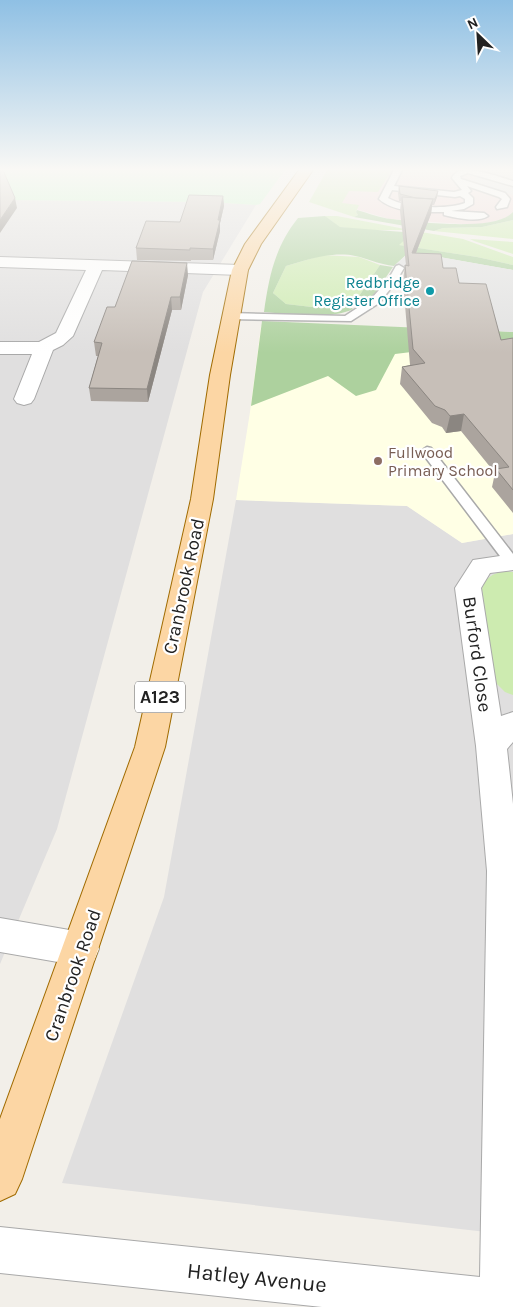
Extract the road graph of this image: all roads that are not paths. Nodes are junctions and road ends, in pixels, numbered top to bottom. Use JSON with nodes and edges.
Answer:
{"nodes":[{"id":1,"x":262,"y":231,"type":"edge"},
{"id":2,"x":0,"y":262,"type":"edge"},
{"id":3,"x":96,"y":265,"type":"junction"},
{"id":4,"x":399,"y":268,"type":"dead end"},
{"id":5,"x":240,"y":270,"type":"junction"},
{"id":6,"x":230,"y":316,"type":"junction"},
{"id":7,"x":0,"y":348,"type":"edge"},
{"id":8,"x":44,"y":348,"type":"junction"},
{"id":9,"x":24,"y":400,"type":"dead end"},
{"id":10,"x":427,"y":452,"type":"dead end"},
{"id":11,"x":512,"y":562,"type":"edge"},
{"id":12,"x":502,"y":735,"type":"edge"},
{"id":13,"x":0,"y":935,"type":"edge"},
{"id":14,"x":81,"y":949,"type":"junction"},
{"id":15,"x":0,"y":1179,"type":"edge"},
{"id":16,"x":0,"y":1250,"type":"edge"},
{"id":17,"x":508,"y":1303,"type":"edge"}],
"edges":[{"from":1,"to":5,"type":"main road","name":"Cranbrook Road","number":"A123"},
{"from":2,"to":3,"type":"street"},
{"from":3,"to":5,"type":"street"},
{"from":3,"to":8,"type":"street"},
{"from":4,"to":6,"type":"lane"},
{"from":5,"to":6,"type":"main road","name":"Cranbrook Road","number":"A123"},
{"from":6,"to":14,"type":"main road","name":"Cranbrook Road","number":"A123"},
{"from":7,"to":8,"type":"street"},
{"from":8,"to":9,"type":"street"},
{"from":10,"to":11,"type":"lane"},
{"from":11,"to":12,"type":"street","name":"Burford Close"},
{"from":12,"to":17,"type":"street","name":"Burford Close"},
{"from":13,"to":14,"type":"street"},
{"from":14,"to":15,"type":"main road","name":"Cranbrook Road","number":"A123"},
{"from":16,"to":17,"type":"street","name":"Hatley Avenue"}]}
